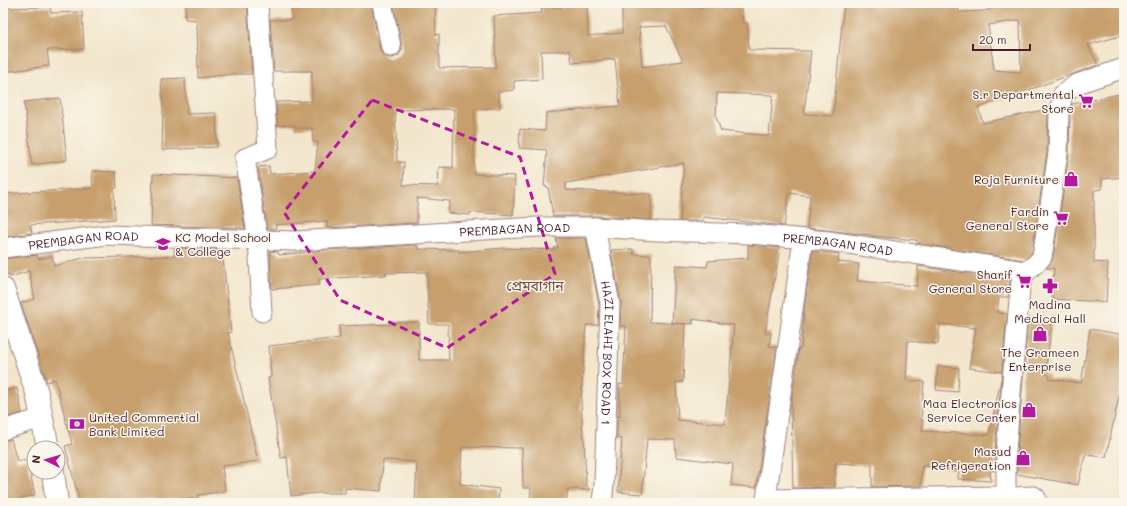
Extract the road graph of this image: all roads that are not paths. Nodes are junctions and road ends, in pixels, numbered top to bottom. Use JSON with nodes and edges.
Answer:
{"nodes":[{"id":1,"x":258,"y":3,"type":"edge"},
{"id":2,"x":382,"y":3,"type":"edge"},
{"id":3,"x":391,"y":47,"type":"dead end"},
{"id":4,"x":1124,"y":68,"type":"edge"},
{"id":5,"x":595,"y":227,"type":"junction"},
{"id":6,"x":803,"y":239,"type":"junction"},
{"id":7,"x":258,"y":240,"type":"junction"},
{"id":8,"x":3,"y":248,"type":"edge"},
{"id":9,"x":1025,"y":271,"type":"junction"},
{"id":10,"x":3,"y":289,"type":"edge"},
{"id":11,"x":262,"y":312,"type":"dead end"},
{"id":12,"x":42,"y":418,"type":"junction"},
{"id":13,"x":3,"y":430,"type":"edge"},
{"id":14,"x":46,"y":440,"type":"edge"},
{"id":15,"x":54,"y":480,"type":"edge"},
{"id":16,"x":1008,"y":496,"type":"junction"},
{"id":17,"x":57,"y":503,"type":"edge"},
{"id":18,"x":602,"y":503,"type":"edge"},
{"id":19,"x":1038,"y":503,"type":"edge"}],
"edges":[{"from":1,"to":7,"type":"street"},
{"from":2,"to":3,"type":"street"},
{"from":4,"to":9,"type":"street"},
{"from":5,"to":6,"type":"street","name":"PREMBAGAN ROAD"},
{"from":5,"to":7,"type":"street","name":"PREMBAGAN ROAD"},
{"from":5,"to":18,"type":"street","name":"HAZI ELAHI BOX ROAD 1"},
{"from":6,"to":9,"type":"street","name":"PREMBAGAN ROAD"},
{"from":6,"to":16,"type":"street"},
{"from":7,"to":8,"type":"street","name":"PREMBAGAN ROAD"},
{"from":7,"to":11,"type":"street"},
{"from":9,"to":16,"type":"street"},
{"from":10,"to":12,"type":"street"},
{"from":12,"to":13,"type":"street"},
{"from":12,"to":14,"type":"street"},
{"from":15,"to":17,"type":"street"},
{"from":16,"to":19,"type":"street"}]}
